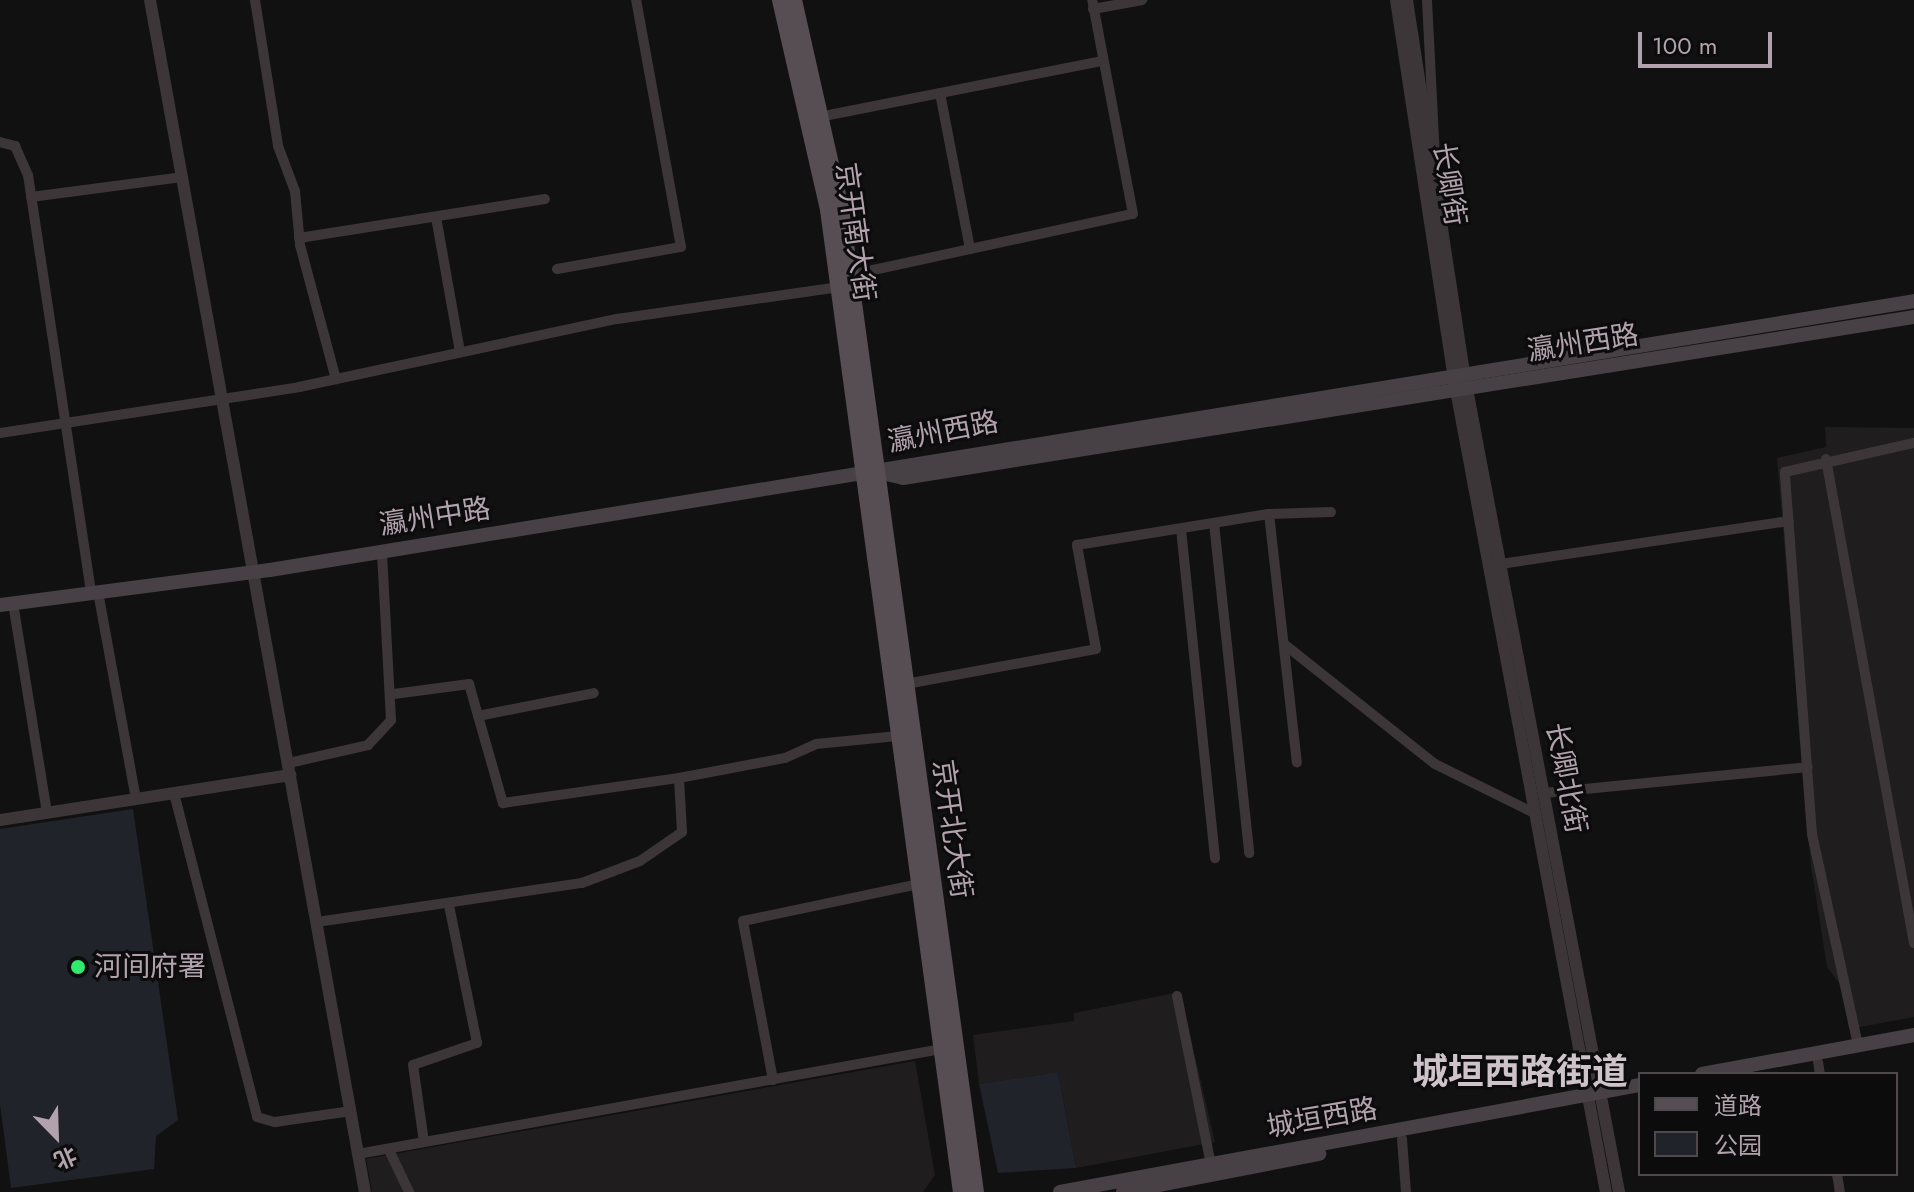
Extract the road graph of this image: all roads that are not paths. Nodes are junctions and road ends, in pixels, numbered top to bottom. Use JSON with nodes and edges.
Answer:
{"nodes":[{"id":1,"x":150,"y":0,"type":"edge"},
{"id":2,"x":255,"y":0,"type":"edge"},
{"id":3,"x":636,"y":0,"type":"edge"},
{"id":4,"x":780,"y":0,"type":"edge"},
{"id":5,"x":794,"y":0,"type":"edge"},
{"id":6,"x":1142,"y":0,"type":"edge"},
{"id":7,"x":1396,"y":0,"type":"edge"},
{"id":8,"x":1407,"y":0,"type":"edge"},
{"id":9,"x":1427,"y":0,"type":"edge"},
{"id":10,"x":1092,"y":4,"type":"edge"},
{"id":11,"x":1103,"y":61,"type":"junction"},
{"id":12,"x":940,"y":93,"type":"junction"},
{"id":13,"x":824,"y":116,"type":"junction"},
{"id":14,"x":0,"y":142,"type":"edge"},
{"id":15,"x":182,"y":177,"type":"junction"},
{"id":16,"x":1435,"y":185,"type":"junction"},
{"id":17,"x":31,"y":197,"type":"junction"},
{"id":18,"x":545,"y":199,"type":"dead end"},
{"id":19,"x":436,"y":217,"type":"junction"},
{"id":20,"x":299,"y":238,"type":"junction"},
{"id":21,"x":970,"y":249,"type":"junction"},
{"id":22,"x":557,"y":269,"type":"dead end"},
{"id":23,"x":844,"y":281,"type":"junction"},
{"id":24,"x":1914,"y":301,"type":"edge"},
{"id":25,"x":1914,"y":317,"type":"edge"},
{"id":26,"x":460,"y":352,"type":"junction"},
{"id":27,"x":336,"y":379,"type":"junction"},
{"id":28,"x":1460,"y":381,"type":"junction"},
{"id":29,"x":223,"y":398,"type":"junction"},
{"id":30,"x":66,"y":423,"type":"junction"},
{"id":31,"x":0,"y":433,"type":"edge"},
{"id":32,"x":1914,"y":443,"type":"edge"},
{"id":33,"x":1826,"y":459,"type":"junction"},
{"id":34,"x":870,"y":473,"type":"junction"},
{"id":35,"x":1331,"y":512,"type":"dead end"},
{"id":36,"x":1269,"y":514,"type":"junction"},
{"id":37,"x":1789,"y":521,"type":"junction"},
{"id":38,"x":1214,"y":523,"type":"junction"},
{"id":39,"x":1181,"y":529,"type":"junction"},
{"id":40,"x":382,"y":552,"type":"junction"},
{"id":41,"x":1501,"y":564,"type":"junction"},
{"id":42,"x":256,"y":572,"type":"junction"},
{"id":43,"x":94,"y":593,"type":"junction"},
{"id":44,"x":6,"y":604,"type":"edge"},
{"id":45,"x":1284,"y":644,"type":"junction"},
{"id":46,"x":906,"y":684,"type":"junction"},
{"id":47,"x":594,"y":693,"type":"dead end"},
{"id":48,"x":394,"y":694,"type":"junction"},
{"id":49,"x":478,"y":716,"type":"junction"},
{"id":50,"x":898,"y":736,"type":"junction"},
{"id":51,"x":1297,"y":762,"type":"dead end"},
{"id":52,"x":1808,"y":767,"type":"junction"},
{"id":53,"x":290,"y":769,"type":"junction"},
{"id":54,"x":679,"y":778,"type":"junction"},
{"id":55,"x":174,"y":793,"type":"junction"},
{"id":56,"x":1544,"y":793,"type":"junction"},
{"id":57,"x":136,"y":799,"type":"junction"},
{"id":58,"x":47,"y":813,"type":"junction"},
{"id":59,"x":1536,"y":814,"type":"junction"},
{"id":60,"x":0,"y":820,"type":"edge"},
{"id":61,"x":1249,"y":853,"type":"dead end"},
{"id":62,"x":1215,"y":858,"type":"dead end"},
{"id":63,"x":918,"y":884,"type":"junction"},
{"id":64,"x":449,"y":905,"type":"junction"},
{"id":65,"x":317,"y":922,"type":"junction"},
{"id":66,"x":1914,"y":943,"type":"edge"},
{"id":67,"x":1177,"y":996,"type":"dead end"},
{"id":68,"x":1914,"y":1035,"type":"edge"},
{"id":69,"x":1914,"y":1044,"type":"edge"},
{"id":70,"x":1858,"y":1045,"type":"junction"},
{"id":71,"x":941,"y":1049,"type":"junction"},
{"id":72,"x":1819,"y":1068,"type":"edge"},
{"id":73,"x":1713,"y":1072,"type":"edge"},
{"id":74,"x":1776,"y":1072,"type":"edge"},
{"id":75,"x":773,"y":1080,"type":"junction"},
{"id":76,"x":1638,"y":1086,"type":"edge"},
{"id":77,"x":1638,"y":1095,"type":"edge"},
{"id":78,"x":1595,"y":1098,"type":"junction"},
{"id":79,"x":351,"y":1111,"type":"junction"},
{"id":80,"x":1402,"y":1139,"type":"junction"},
{"id":81,"x":424,"y":1142,"type":"junction"},
{"id":82,"x":389,"y":1150,"type":"dead end"},
{"id":83,"x":358,"y":1154,"type":"junction"},
{"id":84,"x":1211,"y":1164,"type":"junction"},
{"id":85,"x":365,"y":1192,"type":"edge"},
{"id":86,"x":409,"y":1192,"type":"edge"},
{"id":87,"x":961,"y":1192,"type":"edge"},
{"id":88,"x":976,"y":1192,"type":"edge"},
{"id":89,"x":1060,"y":1192,"type":"edge"},
{"id":90,"x":1123,"y":1192,"type":"edge"},
{"id":91,"x":1406,"y":1192,"type":"edge"},
{"id":92,"x":1606,"y":1192,"type":"edge"},
{"id":93,"x":1619,"y":1192,"type":"edge"}],
"edges":[{"from":1,"to":15,"type":"street"},
{"from":2,"to":20,"type":"street"},
{"from":3,"to":22,"type":"street"},
{"from":4,"to":23,"type":"main road","name":"京开南大街"},
{"from":5,"to":13,"type":"main road","name":"京开南大街"},
{"from":6,"to":10,"type":"street"},
{"from":7,"to":28,"type":"street","name":"长卿街"},
{"from":8,"to":16,"type":"street","name":"长卿街"},
{"from":9,"to":16,"type":"street"},
{"from":10,"to":11,"type":"street"},
{"from":11,"to":12,"type":"street"},
{"from":11,"to":21,"type":"street"},
{"from":12,"to":13,"type":"street"},
{"from":12,"to":21,"type":"street"},
{"from":13,"to":23,"type":"main road","name":"京开南大街"},
{"from":14,"to":17,"type":"street"},
{"from":15,"to":17,"type":"street"},
{"from":15,"to":29,"type":"street"},
{"from":16,"to":28,"type":"street","name":"长卿街"},
{"from":17,"to":30,"type":"street"},
{"from":18,"to":19,"type":"street"},
{"from":19,"to":20,"type":"street"},
{"from":19,"to":26,"type":"street"},
{"from":20,"to":27,"type":"street"},
{"from":21,"to":23,"type":"street"},
{"from":23,"to":26,"type":"street"},
{"from":23,"to":34,"type":"main road","name":"京开南大街"},
{"from":24,"to":28,"type":"main road","name":"瀛州西路"},
{"from":25,"to":28,"type":"main road","name":"瀛州西路"},
{"from":26,"to":27,"type":"street"},
{"from":27,"to":29,"type":"street"},
{"from":28,"to":34,"type":"main road","name":"瀛州西路"},
{"from":28,"to":41,"type":"street","name":"长卿北街"},
{"from":28,"to":59,"type":"street","name":"长卿北街"},
{"from":29,"to":30,"type":"street"},
{"from":29,"to":42,"type":"street"},
{"from":30,"to":31,"type":"street"},
{"from":30,"to":43,"type":"street"},
{"from":32,"to":33,"type":"street"},
{"from":33,"to":37,"type":"street"},
{"from":33,"to":66,"type":"street"},
{"from":34,"to":40,"type":"main road","name":"瀛州中路"},
{"from":34,"to":46,"type":"main road","name":"京开北大街"},
{"from":34,"to":50,"type":"main road","name":"京开北大街"},
{"from":35,"to":36,"type":"street"},
{"from":36,"to":38,"type":"street"},
{"from":36,"to":45,"type":"street"},
{"from":37,"to":41,"type":"street"},
{"from":37,"to":52,"type":"street"},
{"from":38,"to":39,"type":"street"},
{"from":38,"to":61,"type":"street"},
{"from":39,"to":46,"type":"street"},
{"from":39,"to":62,"type":"street"},
{"from":40,"to":42,"type":"main road","name":"瀛州中路"},
{"from":40,"to":48,"type":"street"},
{"from":41,"to":56,"type":"street","name":"长卿北街"},
{"from":42,"to":43,"type":"main road","name":"瀛州中路"},
{"from":42,"to":53,"type":"street"},
{"from":43,"to":44,"type":"main road","name":"瀛州中路"},
{"from":43,"to":57,"type":"street"},
{"from":44,"to":58,"type":"street"},
{"from":45,"to":51,"type":"street"},
{"from":45,"to":59,"type":"street"},
{"from":46,"to":88,"type":"main road","name":"京开北大街"},
{"from":47,"to":49,"type":"street"},
{"from":48,"to":49,"type":"street"},
{"from":48,"to":53,"type":"street"},
{"from":49,"to":54,"type":"street"},
{"from":50,"to":54,"type":"street"},
{"from":50,"to":63,"type":"main road","name":"京开北大街"},
{"from":52,"to":56,"type":"street"},
{"from":52,"to":70,"type":"street"},
{"from":53,"to":55,"type":"street"},
{"from":53,"to":65,"type":"street"},
{"from":54,"to":64,"type":"street"},
{"from":55,"to":57,"type":"street"},
{"from":55,"to":79,"type":"street"},
{"from":56,"to":78,"type":"street","name":"长卿北街"},
{"from":57,"to":58,"type":"street"},
{"from":58,"to":60,"type":"street"},
{"from":59,"to":78,"type":"street","name":"长卿北街"},
{"from":63,"to":71,"type":"main road","name":"京开北大街"},
{"from":63,"to":75,"type":"street"},
{"from":64,"to":65,"type":"street"},
{"from":64,"to":81,"type":"street"},
{"from":65,"to":79,"type":"street"},
{"from":67,"to":84,"type":"street"},
{"from":68,"to":70,"type":"main road"},
{"from":69,"to":72,"type":"main road"},
{"from":70,"to":73,"type":"main road"},
{"from":71,"to":75,"type":"street"},
{"from":71,"to":87,"type":"main road","name":"京开北大街"},
{"from":72,"to":74,"type":"main road"},
{"from":75,"to":81,"type":"street"},
{"from":76,"to":78,"type":"main road","name":"城垣西路"},
{"from":77,"to":78,"type":"main road","name":"城垣西路"},
{"from":78,"to":80,"type":"main road","name":"城垣西路"},
{"from":78,"to":84,"type":"main road","name":"城垣西路"},
{"from":78,"to":92,"type":"street","name":"长卿北街"},
{"from":78,"to":93,"type":"street","name":"长卿北街"},
{"from":79,"to":83,"type":"street"},
{"from":80,"to":90,"type":"main road","name":"城垣西路"},
{"from":80,"to":91,"type":"street"},
{"from":81,"to":83,"type":"street"},
{"from":82,"to":86,"type":"street"},
{"from":83,"to":85,"type":"street"},
{"from":84,"to":89,"type":"main road","name":"城垣西路"}]}
